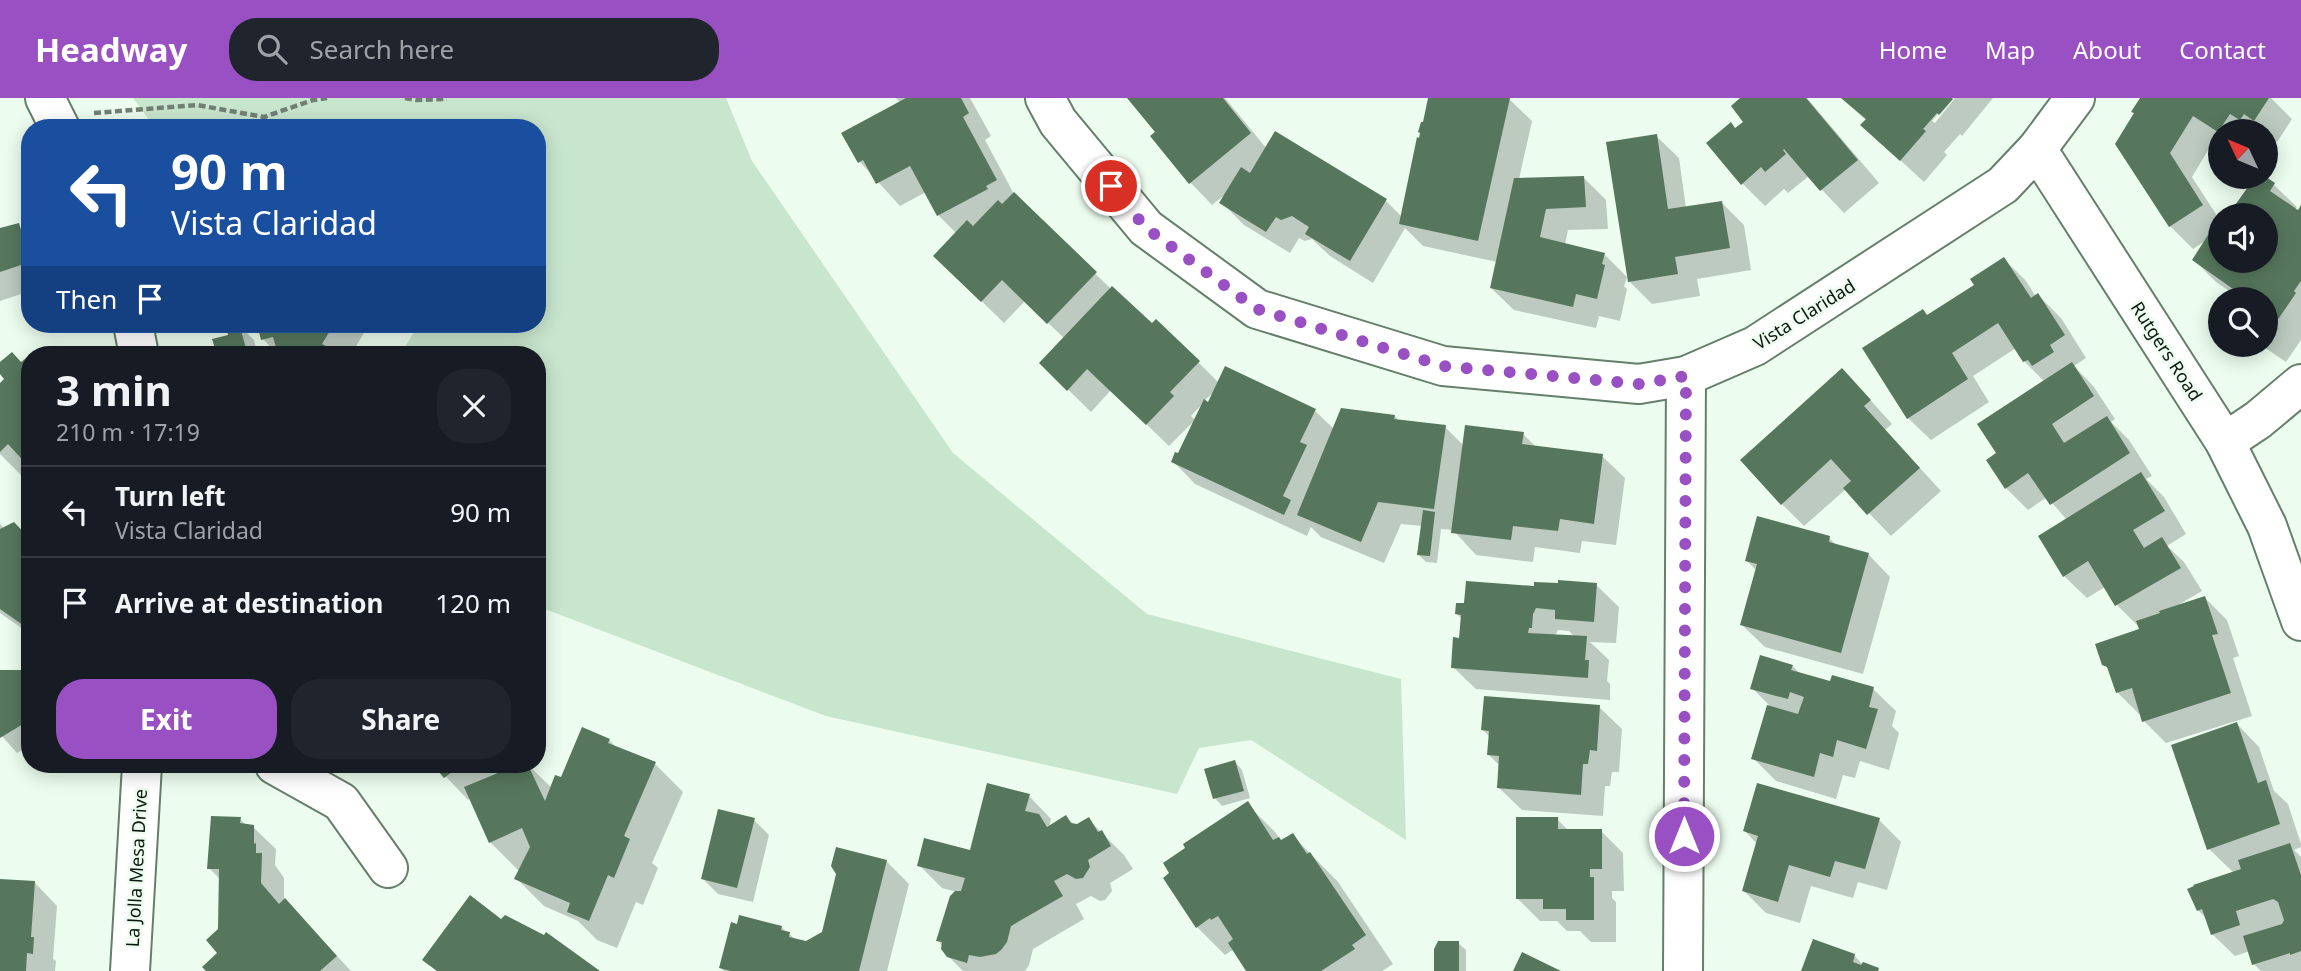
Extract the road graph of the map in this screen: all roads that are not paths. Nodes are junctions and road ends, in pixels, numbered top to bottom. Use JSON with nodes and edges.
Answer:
{"nodes":[{"id":1,"x":1045,"y":98,"type":"edge"},
{"id":2,"x":2075,"y":98,"type":"edge"},
{"id":3,"x":2037,"y":149,"type":"junction"},
{"id":4,"x":1686,"y":376,"type":"junction"},
{"id":5,"x":2301,"y":384,"type":"edge"},
{"id":6,"x":2225,"y":442,"type":"junction"},
{"id":7,"x":2301,"y":621,"type":"edge"},
{"id":8,"x":142,"y":773,"type":"edge"},
{"id":9,"x":289,"y":773,"type":"edge"},
{"id":10,"x":388,"y":868,"type":"dead end"},
{"id":11,"x":130,"y":971,"type":"edge"},
{"id":12,"x":1683,"y":971,"type":"edge"}],
"edges":[{"from":1,"to":4,"type":"street","name":"Vista Claridad"},
{"from":2,"to":3,"type":"street"},
{"from":3,"to":4,"type":"street","name":"Vista Claridad"},
{"from":3,"to":6,"type":"street","name":"Rutgers Road"},
{"from":4,"to":12,"type":"street"},
{"from":5,"to":6,"type":"street"},
{"from":6,"to":7,"type":"street","name":"Rutgers Road"},
{"from":8,"to":11,"type":"street","name":"La Jolla Mesa Drive"},
{"from":9,"to":10,"type":"street"}]}
